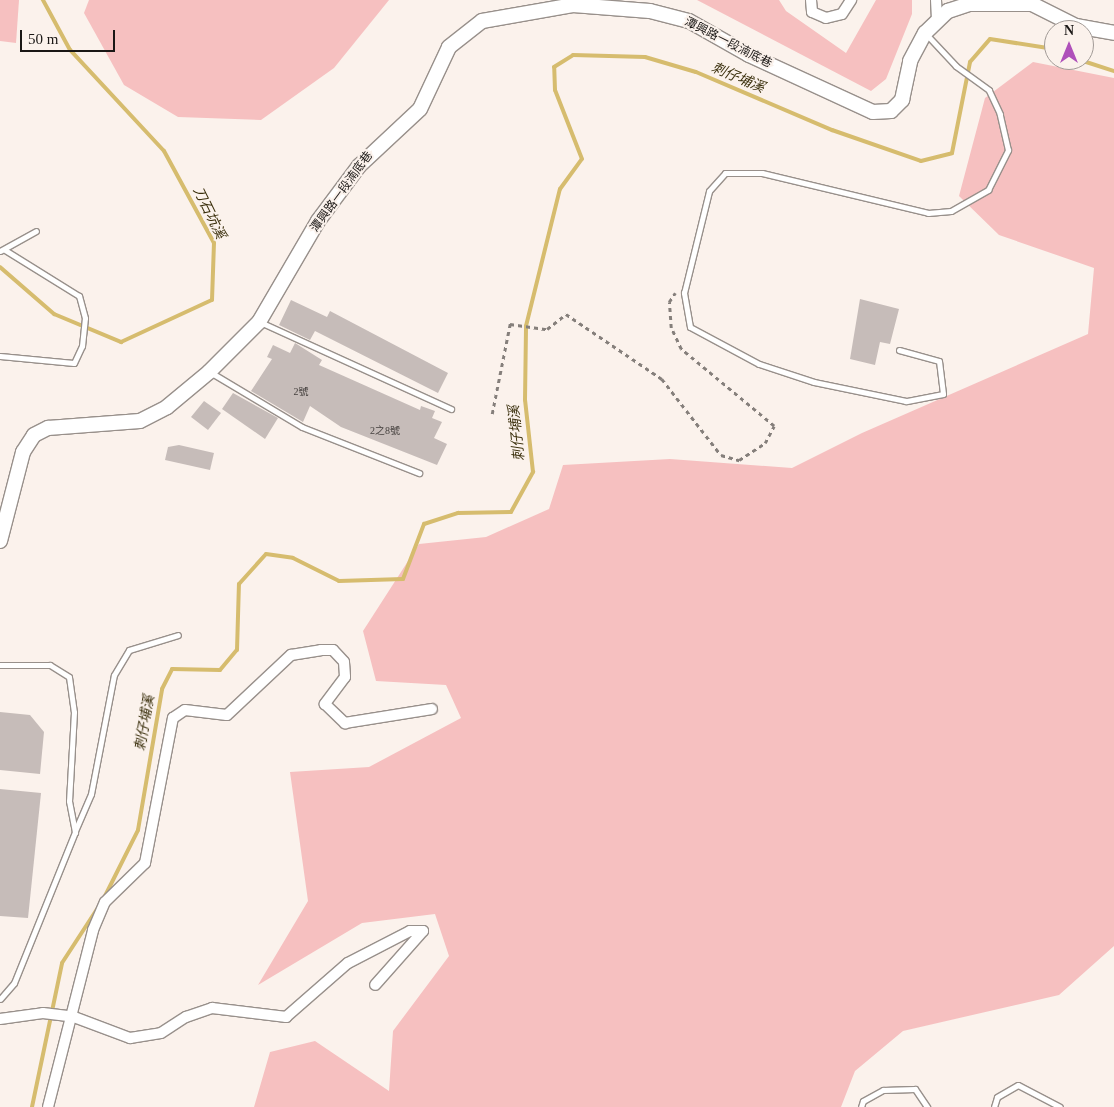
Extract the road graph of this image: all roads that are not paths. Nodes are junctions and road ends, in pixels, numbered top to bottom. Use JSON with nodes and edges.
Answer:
{"nodes":[{"id":1,"x":811,"y":0,"type":"edge"},
{"id":2,"x":851,"y":0,"type":"edge"},
{"id":3,"x":936,"y":0,"type":"edge"},
{"id":4,"x":937,"y":21,"type":"junction"},
{"id":5,"x":925,"y":33,"type":"junction"},
{"id":6,"x":1114,"y":33,"type":"edge"},
{"id":7,"x":36,"y":231,"type":"dead end"},
{"id":8,"x":3,"y":250,"type":"edge"},
{"id":9,"x":259,"y":322,"type":"junction"},
{"id":10,"x":899,"y":350,"type":"dead end"},
{"id":11,"x":0,"y":356,"type":"edge"},
{"id":12,"x":209,"y":372,"type":"junction"},
{"id":13,"x":451,"y":409,"type":"dead end"},
{"id":14,"x":419,"y":473,"type":"dead end"},
{"id":15,"x":0,"y":541,"type":"edge"},
{"id":16,"x":178,"y":635,"type":"dead end"},
{"id":17,"x":0,"y":664,"type":"edge"},
{"id":18,"x":432,"y":709,"type":"dead end"},
{"id":19,"x":75,"y":832,"type":"junction"},
{"id":20,"x":376,"y":985,"type":"dead end"},
{"id":21,"x":0,"y":999,"type":"edge"},
{"id":22,"x":74,"y":1017,"type":"junction"},
{"id":23,"x":0,"y":1019,"type":"edge"},
{"id":24,"x":48,"y":1107,"type":"edge"},
{"id":25,"x":860,"y":1107,"type":"edge"},
{"id":26,"x":927,"y":1107,"type":"edge"},
{"id":27,"x":994,"y":1107,"type":"edge"},
{"id":28,"x":1060,"y":1107,"type":"edge"}],
"edges":[{"from":1,"to":2,"type":"street"},
{"from":3,"to":4,"type":"street"},
{"from":4,"to":5,"type":"street","name":"潭興路一段湳底巷"},
{"from":4,"to":6,"type":"street","name":"潭興路一段湳底巷"},
{"from":5,"to":9,"type":"street","name":"潭興路一段湳底巷"},
{"from":5,"to":10,"type":"lane"},
{"from":7,"to":8,"type":"lane"},
{"from":8,"to":11,"type":"lane"},
{"from":9,"to":12,"type":"street","name":"潭興路一段湳底巷"},
{"from":9,"to":13,"type":"lane"},
{"from":12,"to":14,"type":"lane"},
{"from":12,"to":15,"type":"street","name":"潭興路一段湳底巷"},
{"from":16,"to":19,"type":"lane"},
{"from":17,"to":19,"type":"lane"},
{"from":18,"to":22,"type":"street"},
{"from":19,"to":21,"type":"lane"},
{"from":20,"to":22,"type":"street"},
{"from":22,"to":23,"type":"street"},
{"from":22,"to":24,"type":"street"},
{"from":25,"to":26,"type":"lane"},
{"from":27,"to":28,"type":"lane"}]}
